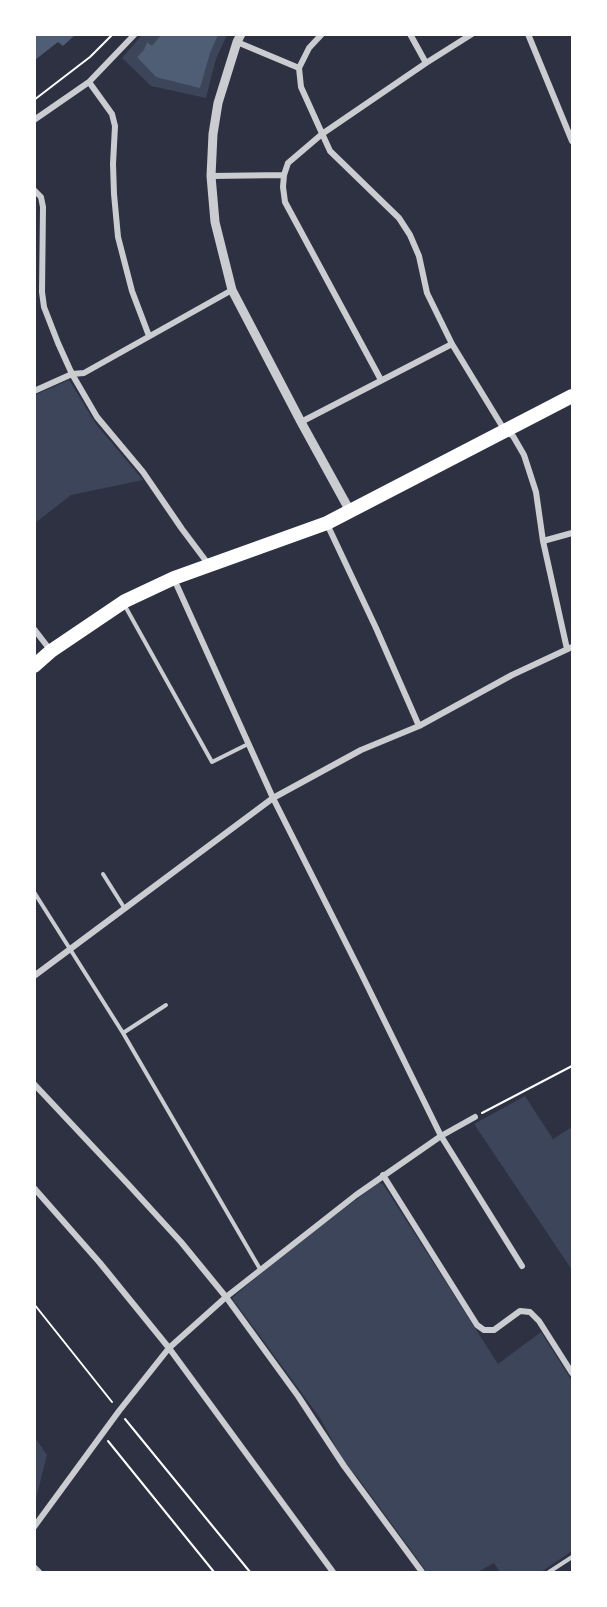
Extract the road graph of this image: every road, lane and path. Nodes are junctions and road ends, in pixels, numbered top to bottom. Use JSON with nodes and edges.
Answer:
{"nodes":[{"id":1,"x":113,"y":34,"type":"edge"},
{"id":2,"x":135,"y":34,"type":"edge"},
{"id":3,"x":322,"y":34,"type":"edge"},
{"id":4,"x":410,"y":34,"type":"edge"},
{"id":5,"x":472,"y":34,"type":"edge"},
{"id":6,"x":528,"y":34,"type":"edge"},
{"id":7,"x":239,"y":38,"type":"edge"},
{"id":8,"x":426,"y":63,"type":"junction"},
{"id":9,"x":298,"y":69,"type":"junction"},
{"id":10,"x":89,"y":82,"type":"junction"},
{"id":11,"x":34,"y":100,"type":"edge"},
{"id":12,"x":34,"y":120,"type":"edge"},
{"id":13,"x":322,"y":134,"type":"junction"},
{"id":14,"x":573,"y":141,"type":"edge"},
{"id":15,"x":284,"y":175,"type":"junction"},
{"id":16,"x":211,"y":176,"type":"junction"},
{"id":17,"x":34,"y":190,"type":"edge"},
{"id":18,"x":232,"y":290,"type":"junction"},
{"id":19,"x":38,"y":293,"type":"edge"},
{"id":20,"x":149,"y":336,"type":"junction"},
{"id":21,"x":452,"y":344,"type":"junction"},
{"id":22,"x":72,"y":374,"type":"junction"},
{"id":23,"x":381,"y":380,"type":"junction"},
{"id":24,"x":34,"y":392,"type":"edge"},
{"id":25,"x":573,"y":396,"type":"edge"},
{"id":26,"x":301,"y":422,"type":"junction"},
{"id":27,"x":505,"y":431,"type":"junction"},
{"id":28,"x":350,"y":511,"type":"junction"},
{"id":29,"x":327,"y":523,"type":"junction"},
{"id":30,"x":573,"y":533,"type":"edge"},
{"id":31,"x":543,"y":541,"type":"junction"},
{"id":32,"x":209,"y":565,"type":"junction"},
{"id":33,"x":174,"y":578,"type":"junction"},
{"id":34,"x":123,"y":602,"type":"junction"},
{"id":35,"x":34,"y":629,"type":"edge"},
{"id":36,"x":570,"y":648,"type":"edge"},
{"id":37,"x":51,"y":651,"type":"junction"},
{"id":38,"x":34,"y":666,"type":"edge"},
{"id":39,"x":418,"y":726,"type":"junction"},
{"id":40,"x":249,"y":744,"type":"junction"},
{"id":41,"x":273,"y":798,"type":"junction"},
{"id":42,"x":103,"y":874,"type":"dead end"},
{"id":43,"x":34,"y":892,"type":"edge"},
{"id":44,"x":125,"y":909,"type":"junction"},
{"id":45,"x":71,"y":950,"type":"junction"},
{"id":46,"x":34,"y":976,"type":"edge"},
{"id":47,"x":166,"y":1005,"type":"dead end"},
{"id":48,"x":123,"y":1033,"type":"junction"},
{"id":49,"x":573,"y":1066,"type":"edge"},
{"id":50,"x":34,"y":1084,"type":"edge"},
{"id":51,"x":475,"y":1117,"type":"joint"},
{"id":52,"x":441,"y":1136,"type":"junction"},
{"id":53,"x":383,"y":1174,"type":"junction"},
{"id":54,"x":34,"y":1188,"type":"edge"},
{"id":55,"x":522,"y":1266,"type":"dead end"},
{"id":56,"x":260,"y":1269,"type":"junction"},
{"id":57,"x":225,"y":1296,"type":"junction"},
{"id":58,"x":34,"y":1304,"type":"edge"},
{"id":59,"x":169,"y":1348,"type":"junction"},
{"id":60,"x":573,"y":1372,"type":"edge"},
{"id":61,"x":119,"y":1411,"type":"junction"},
{"id":62,"x":102,"y":1434,"type":"junction"},
{"id":63,"x":34,"y":1527,"type":"edge"},
{"id":64,"x":573,"y":1557,"type":"edge"},
{"id":65,"x":34,"y":1567,"type":"edge"},
{"id":66,"x":39,"y":1572,"type":"edge"},
{"id":67,"x":214,"y":1572,"type":"edge"},
{"id":68,"x":250,"y":1572,"type":"edge"},
{"id":69,"x":333,"y":1572,"type":"edge"},
{"id":70,"x":422,"y":1572,"type":"edge"},
{"id":71,"x":549,"y":1572,"type":"edge"}],
"edges":[{"from":1,"to":11,"type":"path"},
{"from":2,"to":10,"type":"street"},
{"from":3,"to":9,"type":"street"},
{"from":4,"to":8,"type":"street"},
{"from":5,"to":8,"type":"street"},
{"from":6,"to":14,"type":"street"},
{"from":7,"to":9,"type":"street"},
{"from":7,"to":16,"type":"street"},
{"from":8,"to":13,"type":"street"},
{"from":9,"to":13,"type":"street"},
{"from":10,"to":12,"type":"street"},
{"from":10,"to":20,"type":"street"},
{"from":13,"to":15,"type":"street"},
{"from":13,"to":21,"type":"street"},
{"from":15,"to":16,"type":"street"},
{"from":15,"to":23,"type":"street"},
{"from":16,"to":18,"type":"street"},
{"from":17,"to":19,"type":"street"},
{"from":18,"to":20,"type":"street"},
{"from":18,"to":26,"type":"street"},
{"from":19,"to":22,"type":"street"},
{"from":20,"to":22,"type":"street"},
{"from":21,"to":23,"type":"street"},
{"from":21,"to":27,"type":"street"},
{"from":22,"to":24,"type":"street"},
{"from":22,"to":32,"type":"street"},
{"from":23,"to":26,"type":"street"},
{"from":25,"to":27,"type":"highway"},
{"from":26,"to":28,"type":"street"},
{"from":27,"to":28,"type":"highway"},
{"from":27,"to":31,"type":"street"},
{"from":28,"to":29,"type":"highway"},
{"from":29,"to":32,"type":"highway"},
{"from":29,"to":39,"type":"street"},
{"from":30,"to":31,"type":"street"},
{"from":31,"to":36,"type":"street"},
{"from":32,"to":33,"type":"highway"},
{"from":33,"to":34,"type":"highway"},
{"from":33,"to":40,"type":"street"},
{"from":34,"to":37,"type":"highway"},
{"from":34,"to":40,"type":"lane"},
{"from":35,"to":37,"type":"street"},
{"from":36,"to":39,"type":"street"},
{"from":37,"to":38,"type":"highway"},
{"from":39,"to":41,"type":"street"},
{"from":40,"to":41,"type":"street"},
{"from":41,"to":44,"type":"street"},
{"from":41,"to":52,"type":"street"},
{"from":42,"to":44,"type":"lane"},
{"from":43,"to":45,"type":"lane"},
{"from":44,"to":45,"type":"street"},
{"from":45,"to":46,"type":"street"},
{"from":45,"to":48,"type":"lane"},
{"from":47,"to":48,"type":"lane"},
{"from":48,"to":56,"type":"lane"},
{"from":49,"to":51,"type":"path"},
{"from":50,"to":57,"type":"street"},
{"from":51,"to":52,"type":"street"},
{"from":52,"to":53,"type":"street"},
{"from":52,"to":55,"type":"street"},
{"from":53,"to":56,"type":"street"},
{"from":53,"to":60,"type":"street"},
{"from":54,"to":59,"type":"street"},
{"from":56,"to":57,"type":"street"},
{"from":57,"to":59,"type":"street"},
{"from":57,"to":70,"type":"street"},
{"from":58,"to":61,"type":"path"},
{"from":59,"to":61,"type":"street"},
{"from":59,"to":69,"type":"street"},
{"from":61,"to":62,"type":"street"},
{"from":61,"to":68,"type":"path"},
{"from":62,"to":63,"type":"street"},
{"from":62,"to":67,"type":"path"},
{"from":64,"to":71,"type":"lane"},
{"from":65,"to":66,"type":"street"}]}
